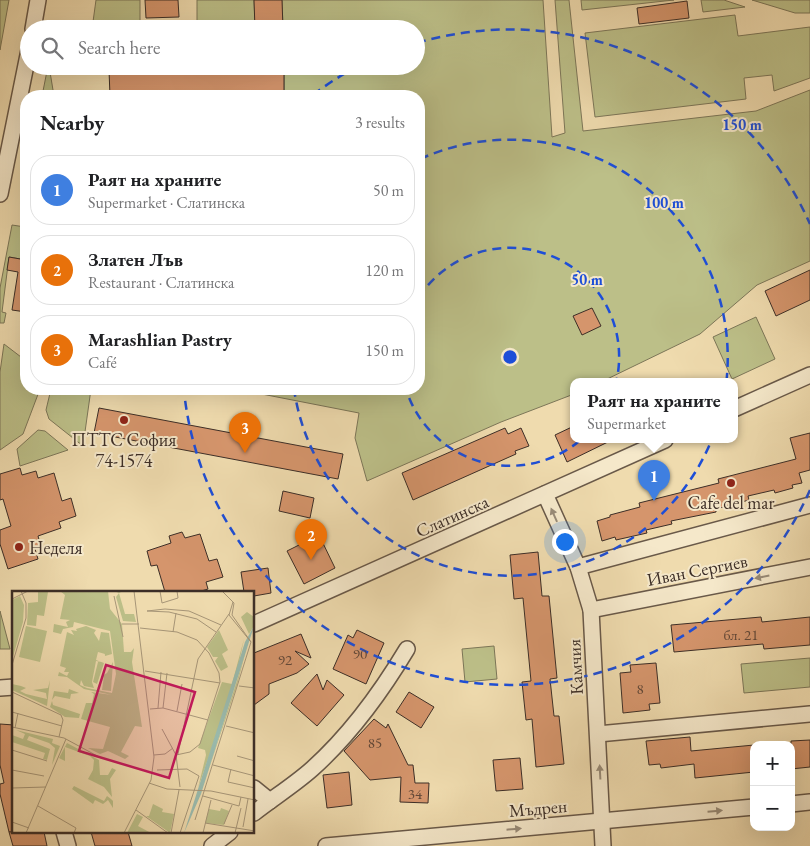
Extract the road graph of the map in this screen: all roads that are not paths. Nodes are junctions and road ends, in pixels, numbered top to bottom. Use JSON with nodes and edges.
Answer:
{"nodes":[{"id":1,"x":38,"y":0,"type":"edge"},
{"id":2,"x":35,"y":20,"type":"edge"},
{"id":3,"x":24,"y":75,"type":"edge"},
{"id":4,"x":21,"y":90,"type":"edge"},
{"id":5,"x":20,"y":95,"type":"edge"},
{"id":6,"x":0,"y":194,"type":"edge"},
{"id":7,"x":810,"y":375,"type":"edge"},
{"id":8,"x":738,"y":407,"type":"edge"},
{"id":9,"x":658,"y":443,"type":"edge"},
{"id":10,"x":545,"y":494,"type":"junction"},
{"id":11,"x":810,"y":505,"type":"edge"},
{"id":12,"x":578,"y":567,"type":"junction"},
{"id":13,"x":810,"y":567,"type":"edge"},
{"id":14,"x":591,"y":610,"type":"junction"},
{"id":15,"x":255,"y":624,"type":"edge"},
{"id":16,"x":408,"y":649,"type":"dead end"},
{"id":17,"x":810,"y":714,"type":"edge"},
{"id":18,"x":598,"y":734,"type":"junction"},
{"id":19,"x":255,"y":789,"type":"edge"},
{"id":20,"x":270,"y":801,"type":"junction"},
{"id":21,"x":810,"y":802,"type":"edge"},
{"id":22,"x":795,"y":804,"type":"edge"},
{"id":23,"x":750,"y":807,"type":"edge"},
{"id":24,"x":255,"y":812,"type":"edge"},
{"id":25,"x":602,"y":821,"type":"junction"},
{"id":26,"x":326,"y":846,"type":"edge"},
{"id":27,"x":602,"y":846,"type":"edge"}],
"edges":[{"from":1,"to":2,"type":"street"},
{"from":3,"to":4,"type":"street"},
{"from":5,"to":6,"type":"street"},
{"from":7,"to":8,"type":"street"},
{"from":9,"to":10,"type":"street","name":"Слатинска"},
{"from":12,"to":10,"type":"street","name":"Камчия","one_way":true},
{"from":10,"to":15,"type":"street","name":"Слатинска"},
{"from":11,"to":12,"type":"street"},
{"from":12,"to":14,"type":"street","name":"Камчия"},
{"from":13,"to":14,"type":"street","name":"Иван Сергиев","one_way":true},
{"from":14,"to":18,"type":"street","name":"Камчия"},
{"from":16,"to":20,"type":"street"},
{"from":17,"to":18,"type":"street"},
{"from":25,"to":18,"type":"street","name":"Камчия","one_way":true},
{"from":19,"to":20,"type":"street"},
{"from":20,"to":24,"type":"street"},
{"from":21,"to":22,"type":"street"},
{"from":25,"to":23,"type":"street","name":"Мъдрен","one_way":true},
{"from":26,"to":25,"type":"street","name":"Мъдрен","one_way":true},
{"from":25,"to":27,"type":"street","name":"Камчия"}]}
